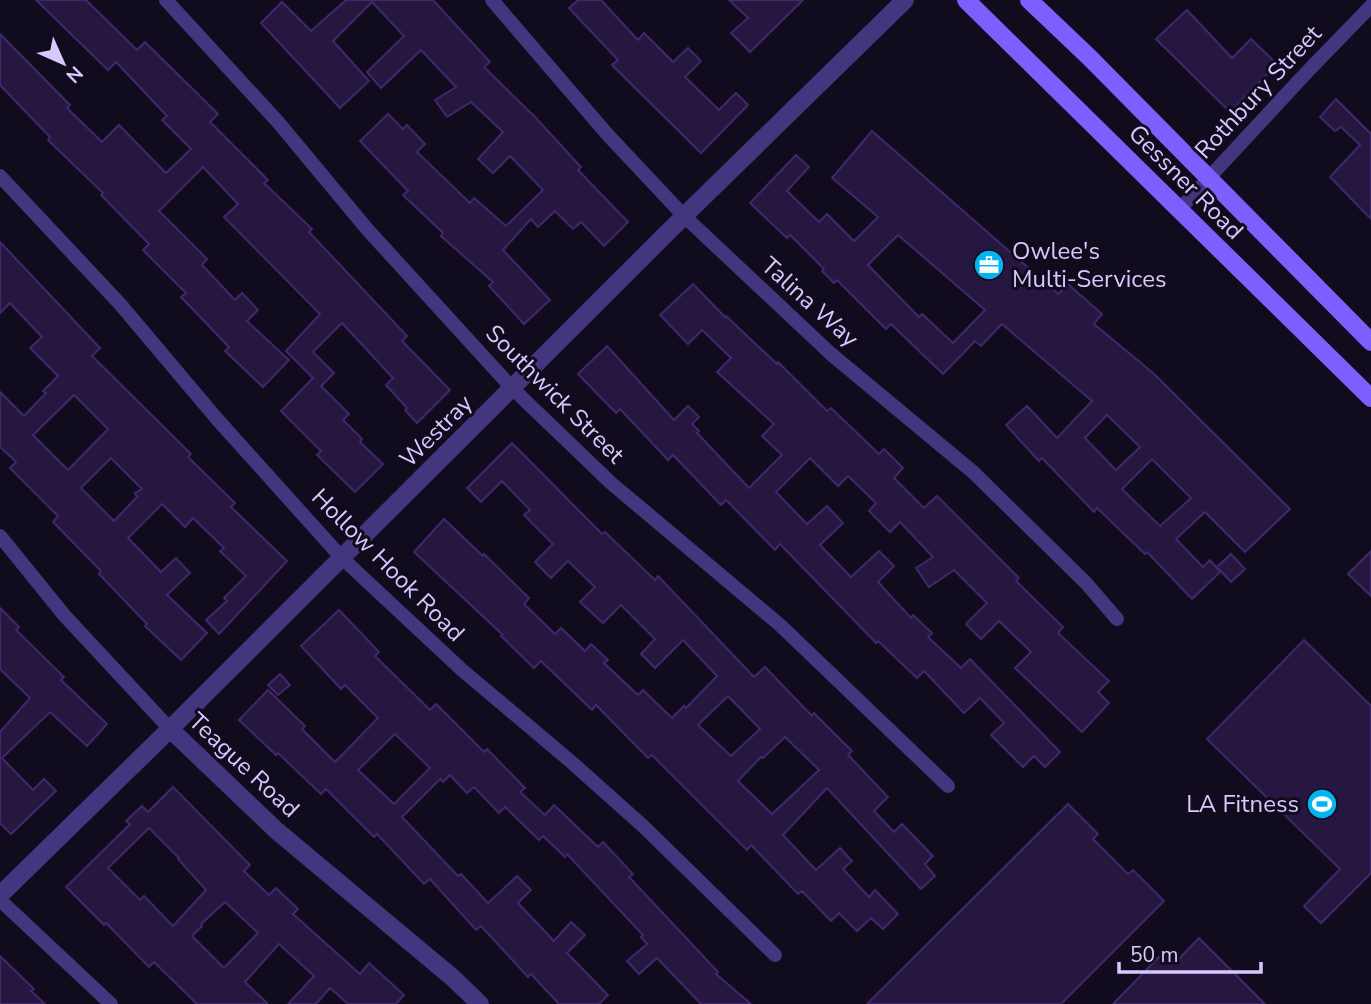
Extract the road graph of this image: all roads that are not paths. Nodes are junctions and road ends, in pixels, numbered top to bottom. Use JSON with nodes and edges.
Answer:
{"nodes":[{"id":1,"x":166,"y":0,"type":"edge"},
{"id":2,"x":492,"y":0,"type":"edge"},
{"id":3,"x":905,"y":0,"type":"edge"},
{"id":4,"x":966,"y":0,"type":"edge"},
{"id":5,"x":1029,"y":0,"type":"edge"},
{"id":6,"x":1371,"y":6,"type":"edge"},
{"id":7,"x":0,"y":176,"type":"edge"},
{"id":8,"x":1208,"y":178,"type":"junction"},
{"id":9,"x":1179,"y":210,"type":"junction"},
{"id":10,"x":684,"y":216,"type":"junction"},
{"id":11,"x":1371,"y":342,"type":"edge"},
{"id":12,"x":513,"y":389,"type":"junction"},
{"id":13,"x":1371,"y":398,"type":"edge"},
{"id":14,"x":0,"y":536,"type":"edge"},
{"id":15,"x":342,"y":558,"type":"junction"},
{"id":16,"x":1117,"y":619,"type":"dead end"},
{"id":17,"x":170,"y":729,"type":"junction"},
{"id":18,"x":948,"y":786,"type":"dead end"},
{"id":19,"x":0,"y":898,"type":"edge"},
{"id":20,"x":775,"y":955,"type":"dead end"},
{"id":21,"x":111,"y":1004,"type":"edge"},
{"id":22,"x":480,"y":1004,"type":"edge"}],
"edges":[{"from":1,"to":12,"type":"street","name":"Southwick Street"},
{"from":2,"to":10,"type":"street","name":"Talina Way"},
{"from":3,"to":10,"type":"street","name":"Westray"},
{"from":4,"to":9,"type":"main road","name":"Gessner Road"},
{"from":5,"to":8,"type":"main road","name":"Gessner Road"},
{"from":6,"to":8,"type":"street","name":"Rothbury Street"},
{"from":7,"to":15,"type":"street","name":"Hollow Hook Road"},
{"from":8,"to":9,"type":"street","name":"Rothbury Street"},
{"from":8,"to":11,"type":"main road","name":"Gessner Road"},
{"from":9,"to":13,"type":"main road","name":"Gessner Road"},
{"from":10,"to":12,"type":"street","name":"Westray"},
{"from":10,"to":16,"type":"street","name":"Talina Way"},
{"from":12,"to":15,"type":"street","name":"Westray"},
{"from":12,"to":18,"type":"street","name":"Southwick Street"},
{"from":14,"to":17,"type":"street","name":"Teague Road"},
{"from":15,"to":17,"type":"street","name":"Westray"},
{"from":15,"to":20,"type":"street","name":"Hollow Hook Road"},
{"from":17,"to":19,"type":"street","name":"Westray"},
{"from":17,"to":22,"type":"street","name":"Teague Road"},
{"from":19,"to":21,"type":"street"}]}
